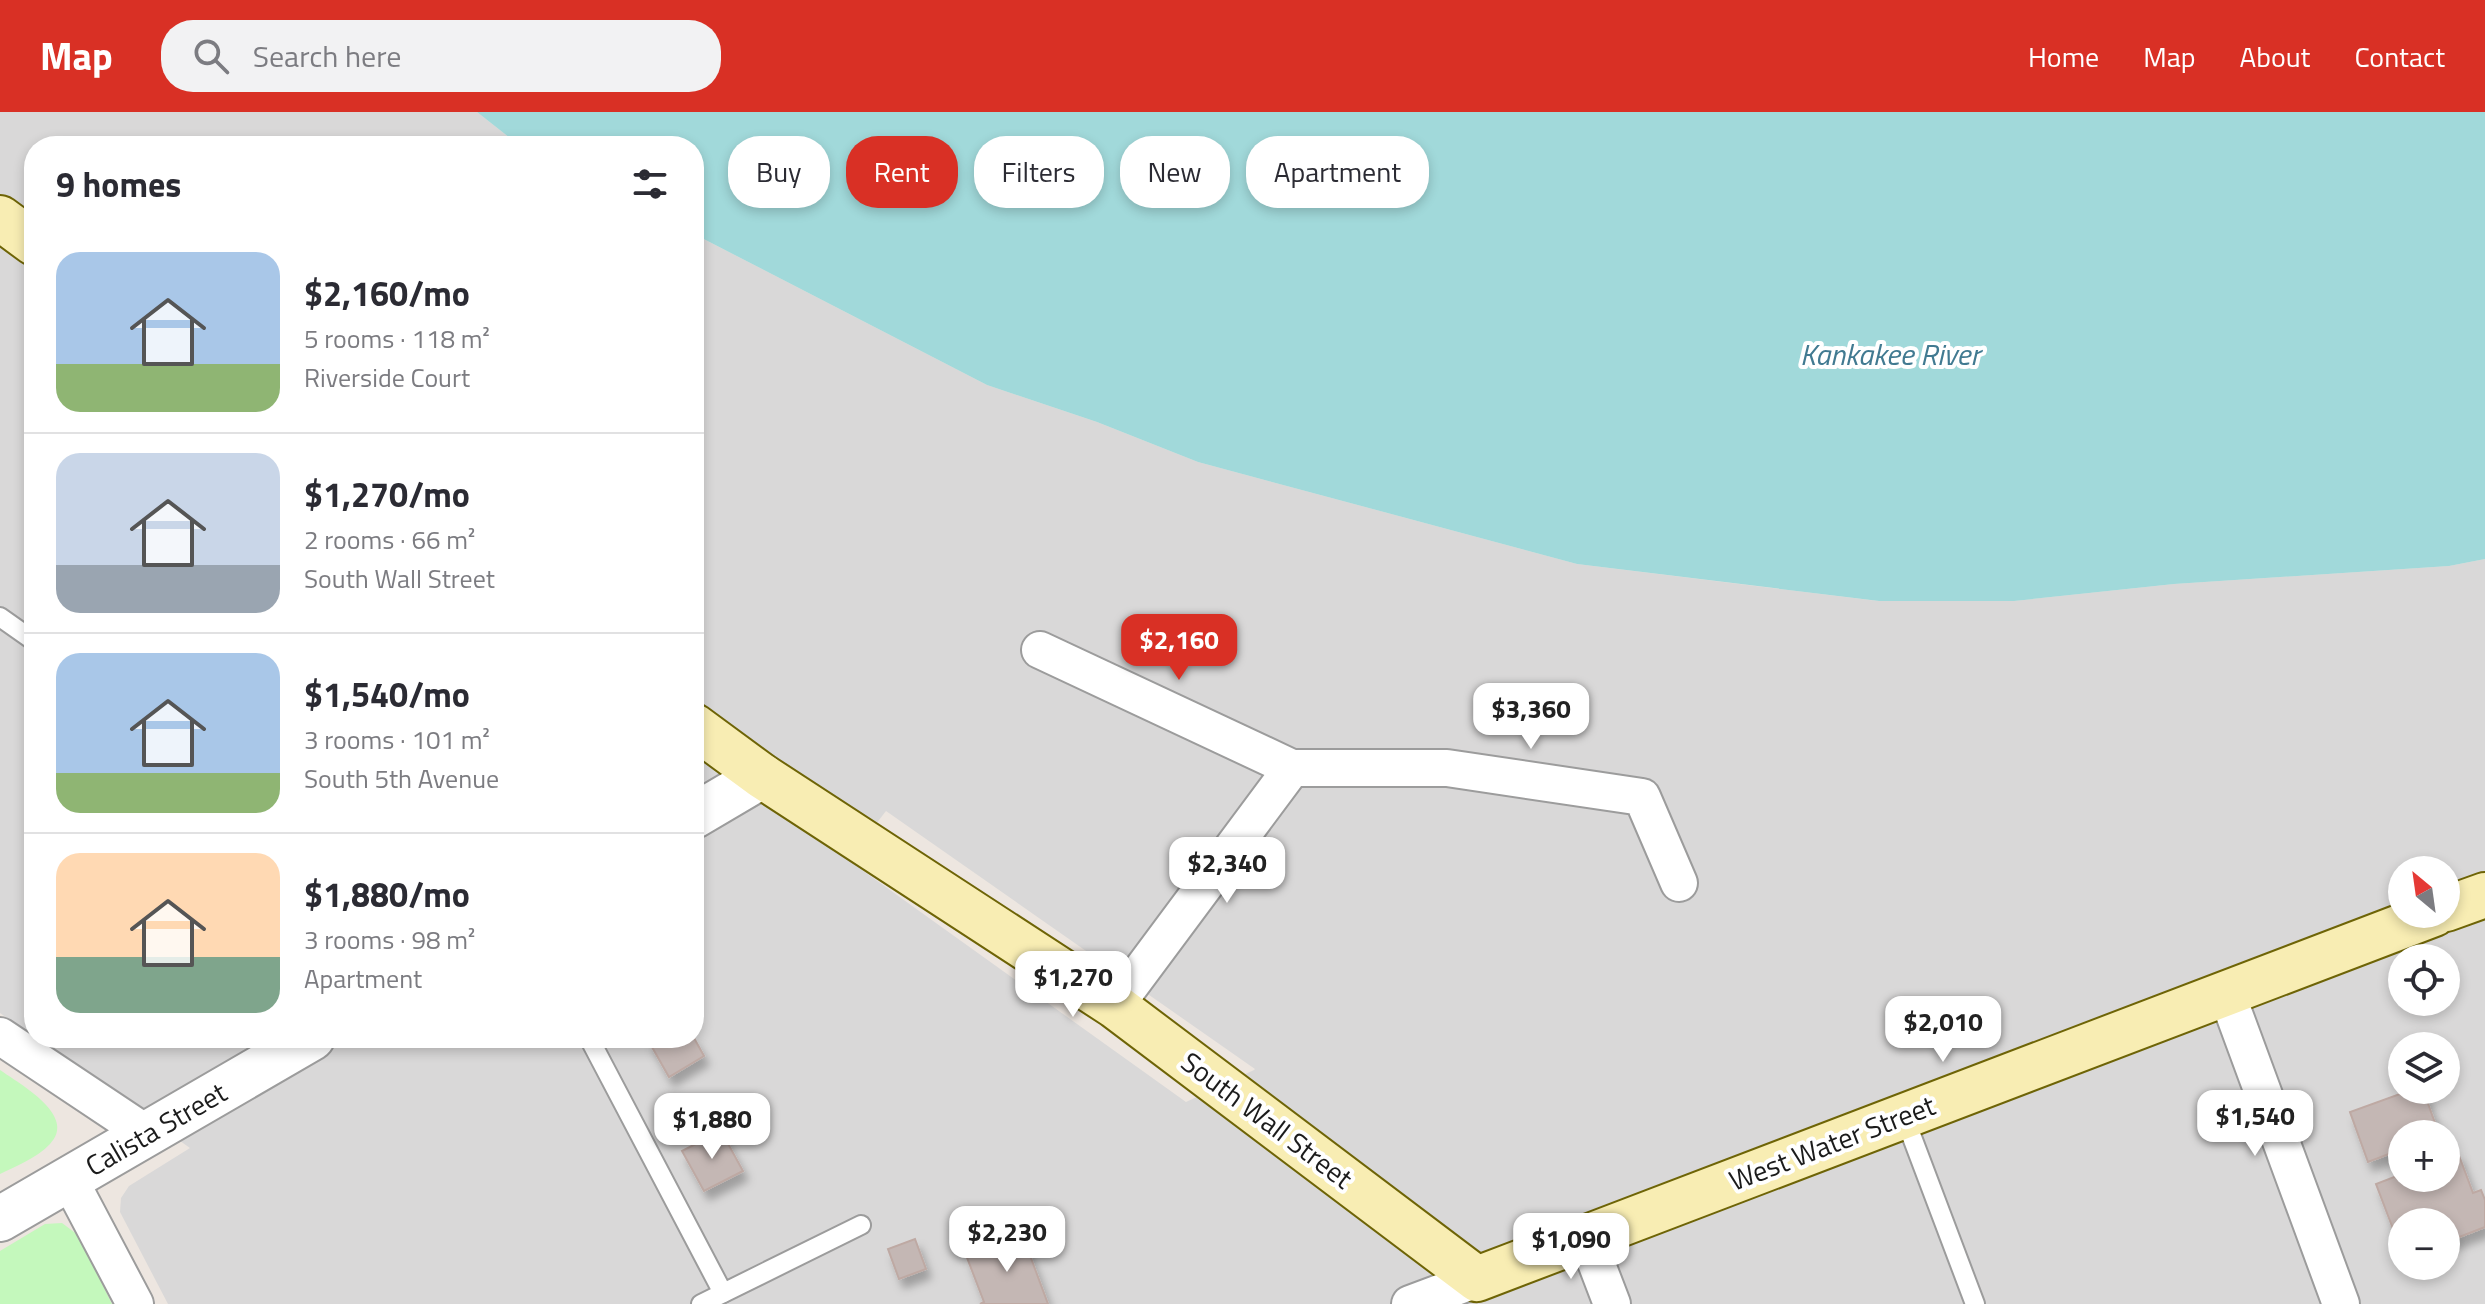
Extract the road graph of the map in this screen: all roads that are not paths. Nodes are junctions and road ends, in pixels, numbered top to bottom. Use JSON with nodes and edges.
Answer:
{"nodes":[{"id":1,"x":0,"y":218,"type":"edge"},
{"id":2,"x":24,"y":236,"type":"edge"},
{"id":3,"x":0,"y":617,"type":"edge"},
{"id":4,"x":24,"y":634,"type":"edge"},
{"id":5,"x":1040,"y":650,"type":"dead end"},
{"id":6,"x":704,"y":733,"type":"edge"},
{"id":7,"x":1292,"y":768,"type":"junction"},
{"id":8,"x":762,"y":776,"type":"junction"},
{"id":9,"x":704,"y":810,"type":"edge"},
{"id":10,"x":1679,"y":883,"type":"dead end"},
{"id":11,"x":2485,"y":895,"type":"edge"},
{"id":12,"x":2460,"y":904,"type":"edge"},
{"id":13,"x":2397,"y":928,"type":"edge"},
{"id":14,"x":2226,"y":992,"type":"junction"},
{"id":15,"x":1115,"y":1006,"type":"junction"},
{"id":16,"x":0,"y":1036,"type":"edge"},
{"id":17,"x":295,"y":1048,"type":"edge"},
{"id":18,"x":594,"y":1048,"type":"edge"},
{"id":19,"x":1904,"y":1115,"type":"junction"},
{"id":20,"x":147,"y":1134,"type":"junction"},
{"id":21,"x":69,"y":1179,"type":"junction"},
{"id":22,"x":0,"y":1219,"type":"edge"},
{"id":23,"x":861,"y":1225,"type":"dead end"},
{"id":24,"x":1586,"y":1236,"type":"junction"},
{"id":25,"x":1477,"y":1279,"type":"junction"},
{"id":26,"x":723,"y":1293,"type":"junction"},
{"id":27,"x":135,"y":1304,"type":"edge"},
{"id":28,"x":701,"y":1304,"type":"edge"},
{"id":29,"x":1410,"y":1304,"type":"edge"},
{"id":30,"x":1612,"y":1304,"type":"edge"},
{"id":31,"x":1975,"y":1304,"type":"edge"},
{"id":32,"x":2341,"y":1304,"type":"edge"}],
"edges":[{"from":1,"to":2,"type":"main road"},
{"from":3,"to":4,"type":"lane"},
{"from":5,"to":7,"type":"street"},
{"from":6,"to":8,"type":"main road","name":"South Wall Street"},
{"from":7,"to":10,"type":"street"},
{"from":7,"to":15,"type":"street"},
{"from":8,"to":9,"type":"street"},
{"from":8,"to":15,"type":"main road","name":"South Wall Street"},
{"from":11,"to":12,"type":"main road"},
{"from":13,"to":14,"type":"main road","name":"West Water Street"},
{"from":14,"to":19,"type":"main road","name":"West Water Street"},
{"from":14,"to":32,"type":"street"},
{"from":15,"to":25,"type":"main road","name":"South Wall Street"},
{"from":16,"to":20,"type":"street"},
{"from":17,"to":20,"type":"street","name":"Calista Street"},
{"from":18,"to":26,"type":"lane"},
{"from":19,"to":24,"type":"main road","name":"West Water Street"},
{"from":19,"to":31,"type":"lane"},
{"from":20,"to":21,"type":"street","name":"Calista Street"},
{"from":21,"to":22,"type":"street","name":"Calista Street"},
{"from":21,"to":27,"type":"street"},
{"from":23,"to":26,"type":"lane"},
{"from":24,"to":25,"type":"main road","name":"West Water Street"},
{"from":24,"to":30,"type":"street"},
{"from":25,"to":29,"type":"street","name":"West Water Street"},
{"from":26,"to":28,"type":"lane"}]}
